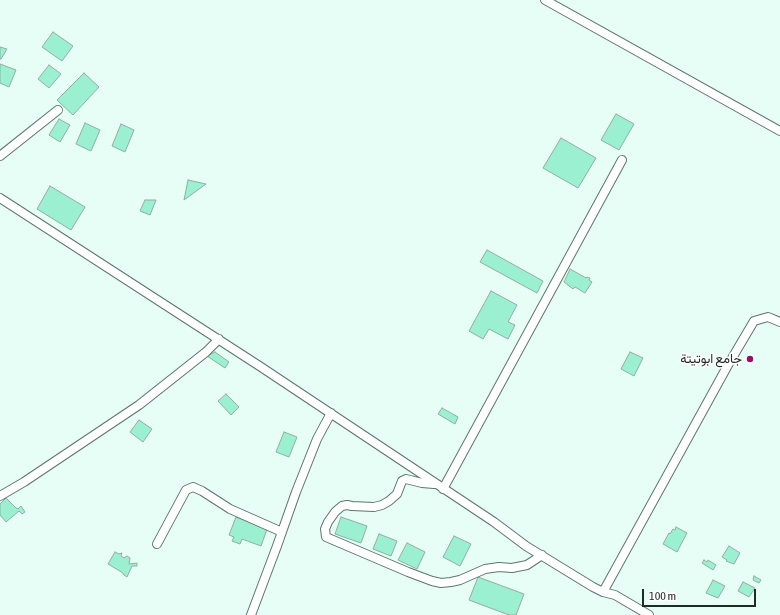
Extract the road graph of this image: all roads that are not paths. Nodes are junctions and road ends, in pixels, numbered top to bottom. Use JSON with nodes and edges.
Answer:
{"nodes":[{"id":1,"x":546,"y":0,"type":"edge"},
{"id":2,"x":58,"y":110,"type":"dead end"},
{"id":3,"x":780,"y":131,"type":"edge"},
{"id":4,"x":0,"y":156,"type":"edge"},
{"id":5,"x":622,"y":160,"type":"dead end"},
{"id":6,"x":0,"y":198,"type":"edge"},
{"id":7,"x":780,"y":322,"type":"edge"},
{"id":8,"x":219,"y":339,"type":"junction"},
{"id":9,"x":331,"y":413,"type":"junction"},
{"id":10,"x":435,"y":484,"type":"junction"},
{"id":11,"x":443,"y":489,"type":"junction"},
{"id":12,"x":0,"y":496,"type":"edge"},
{"id":13,"x":282,"y":532,"type":"junction"},
{"id":14,"x":157,"y":544,"type":"dead end"},
{"id":15,"x":542,"y":555,"type":"junction"},
{"id":16,"x":603,"y":592,"type":"junction"},
{"id":17,"x":251,"y":615,"type":"edge"},
{"id":18,"x":649,"y":615,"type":"edge"}],
"edges":[{"from":1,"to":3,"type":"street"},
{"from":2,"to":4,"type":"street"},
{"from":5,"to":11,"type":"street"},
{"from":6,"to":8,"type":"street"},
{"from":7,"to":16,"type":"street"},
{"from":8,"to":9,"type":"street"},
{"from":8,"to":12,"type":"street"},
{"from":9,"to":10,"type":"street"},
{"from":9,"to":13,"type":"street"},
{"from":10,"to":11,"type":"street"},
{"from":10,"to":15,"type":"street"},
{"from":11,"to":15,"type":"street"},
{"from":13,"to":14,"type":"street"},
{"from":13,"to":17,"type":"street"},
{"from":15,"to":16,"type":"street"},
{"from":16,"to":18,"type":"street"}]}
